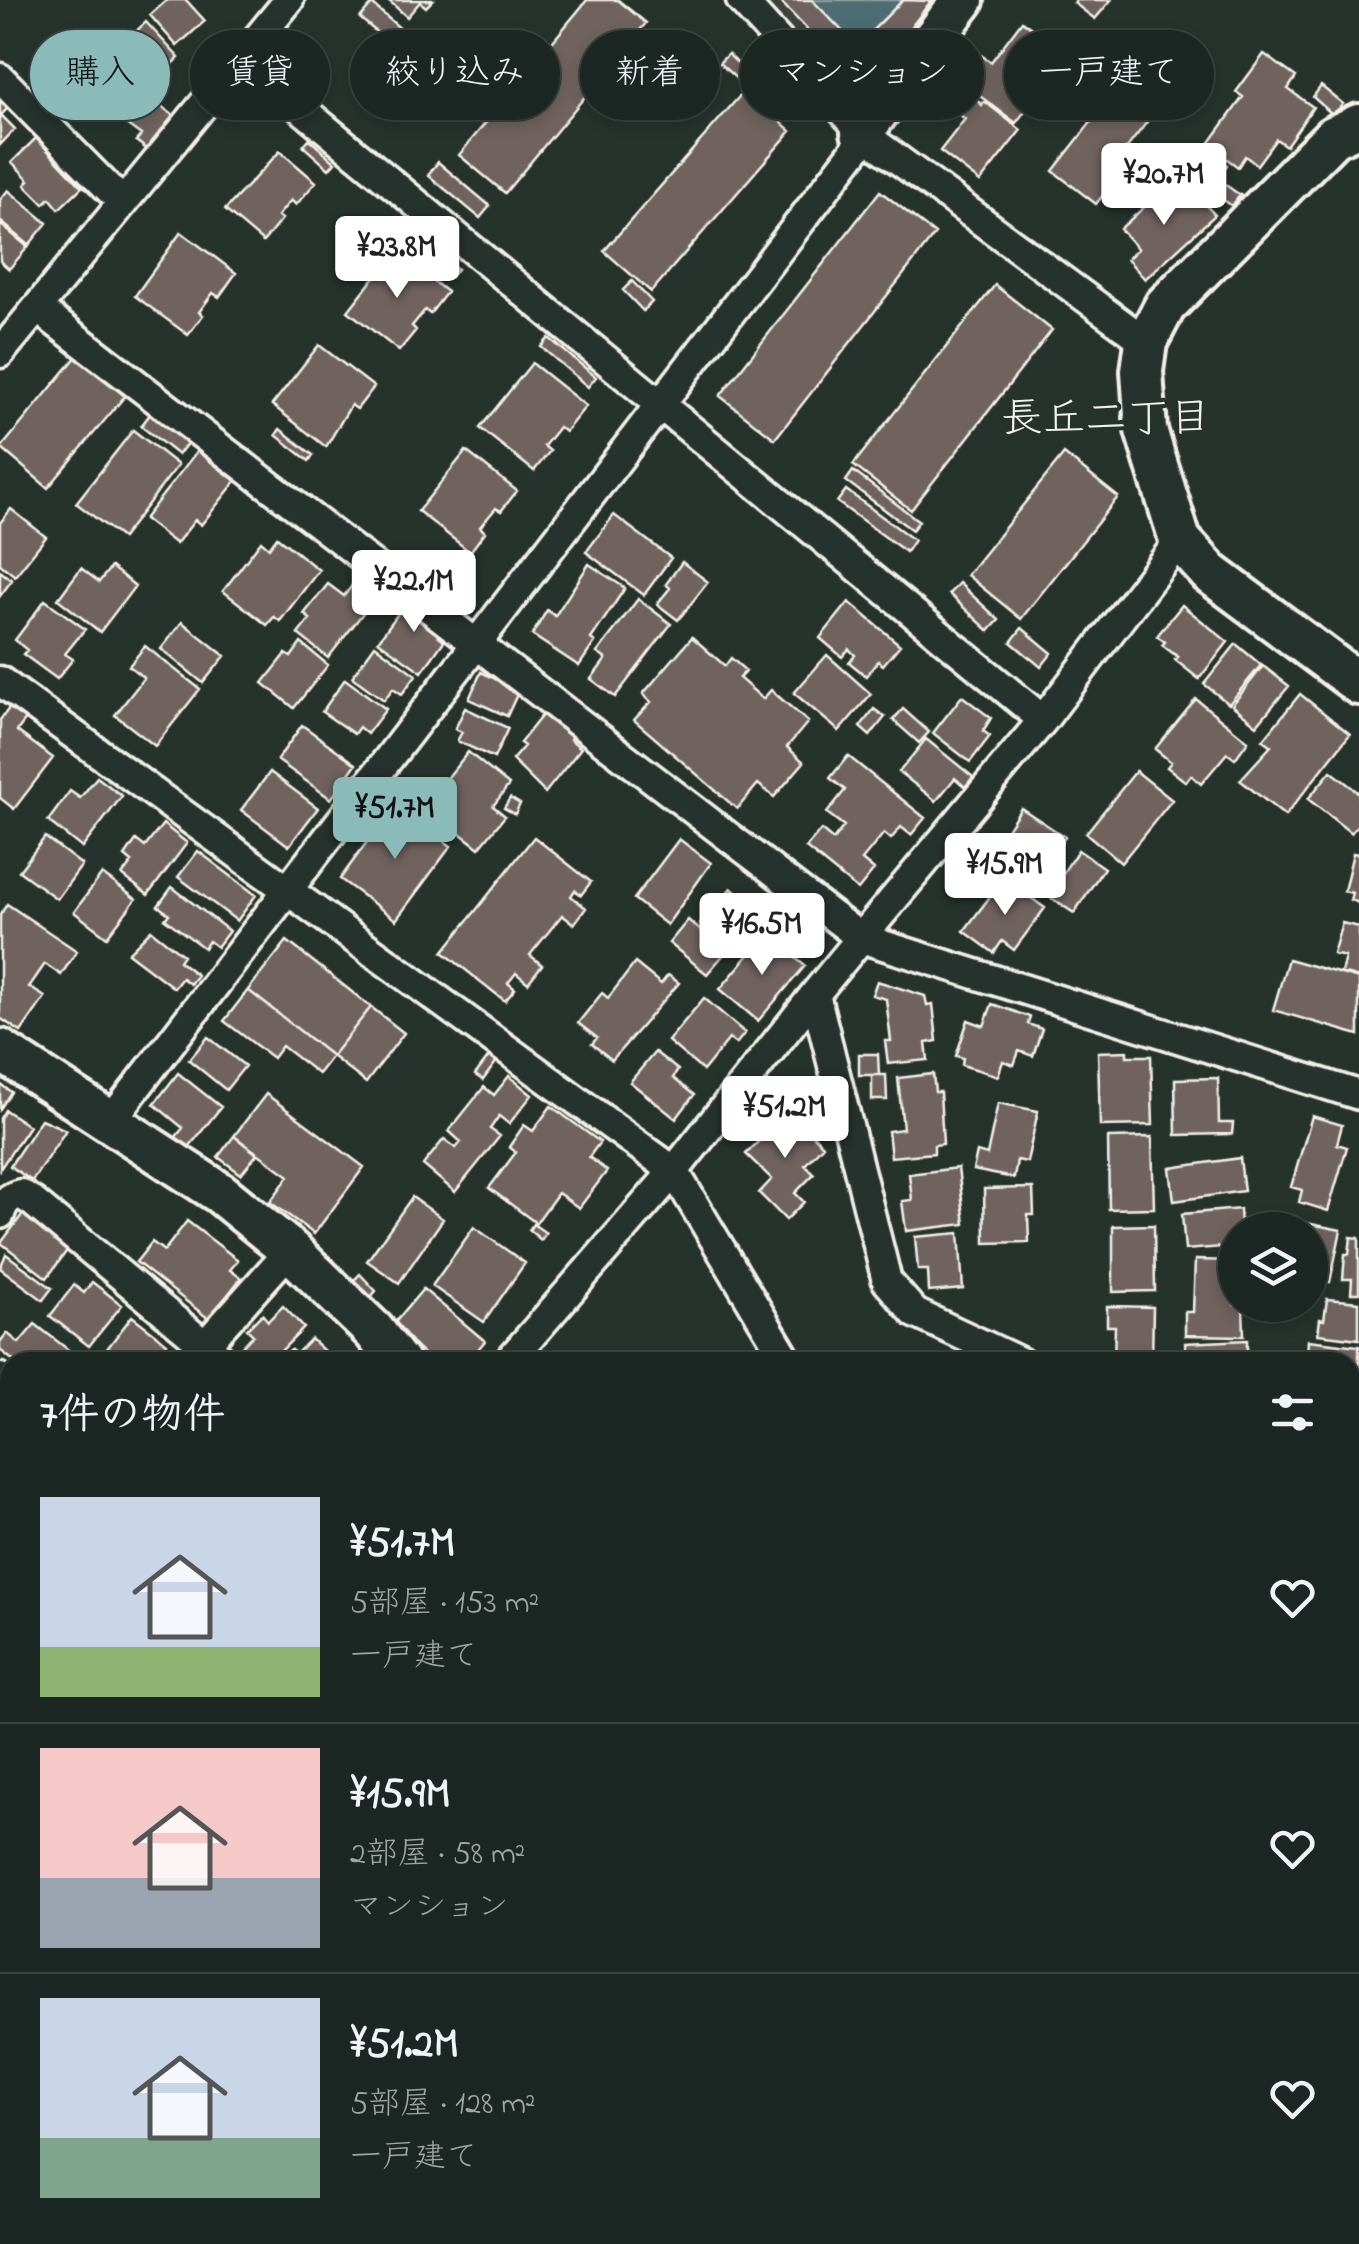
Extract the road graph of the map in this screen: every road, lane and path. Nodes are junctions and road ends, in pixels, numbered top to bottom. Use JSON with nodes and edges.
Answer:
{"nodes":[{"id":1,"x":290,"y":0,"type":"edge"},
{"id":2,"x":741,"y":0,"type":"edge"},
{"id":3,"x":963,"y":0,"type":"edge"},
{"id":4,"x":265,"y":30,"type":"edge"},
{"id":5,"x":0,"y":78,"type":"edge"},
{"id":6,"x":191,"y":120,"type":"edge"},
{"id":7,"x":315,"y":120,"type":"edge"},
{"id":8,"x":1359,"y":125,"type":"edge"},
{"id":9,"x":864,"y":134,"type":"junction"},
{"id":10,"x":123,"y":203,"type":"junction"},
{"id":11,"x":36,"y":308,"type":"junction"},
{"id":12,"x":1146,"y":342,"type":"junction"},
{"id":13,"x":0,"y":353,"type":"edge"},
{"id":14,"x":660,"y":405,"type":"junction"},
{"id":15,"x":1180,"y":540,"type":"junction"},
{"id":16,"x":476,"y":644,"type":"junction"},
{"id":17,"x":0,"y":680,"type":"edge"},
{"id":18,"x":1359,"y":684,"type":"edge"},
{"id":19,"x":1043,"y":720,"type":"junction"},
{"id":20,"x":288,"y":890,"type":"junction"},
{"id":21,"x":861,"y":938,"type":"junction"},
{"id":22,"x":815,"y":994,"type":"junction"},
{"id":23,"x":0,"y":1050,"type":"edge"},
{"id":24,"x":1359,"y":1094,"type":"edge"},
{"id":25,"x":109,"y":1123,"type":"junction"},
{"id":26,"x":674,"y":1172,"type":"junction"},
{"id":27,"x":0,"y":1214,"type":"edge"},
{"id":28,"x":290,"y":1250,"type":"junction"},
{"id":29,"x":214,"y":1352,"type":"edge"},
{"id":30,"x":217,"y":1352,"type":"edge"},
{"id":31,"x":390,"y":1352,"type":"edge"},
{"id":32,"x":517,"y":1352,"type":"edge"},
{"id":33,"x":782,"y":1352,"type":"edge"},
{"id":34,"x":999,"y":1352,"type":"edge"}],
"edges":[{"from":1,"to":4,"type":"street"},
{"from":2,"to":9,"type":"street"},
{"from":3,"to":9,"type":"street"},
{"from":5,"to":10,"type":"street"},
{"from":6,"to":10,"type":"street"},
{"from":7,"to":14,"type":"street"},
{"from":8,"to":12,"type":"street"},
{"from":9,"to":12,"type":"street"},
{"from":9,"to":14,"type":"street"},
{"from":10,"to":11,"type":"street"},
{"from":11,"to":13,"type":"street"},
{"from":11,"to":16,"type":"street"},
{"from":12,"to":15,"type":"street"},
{"from":14,"to":16,"type":"street"},
{"from":14,"to":19,"type":"street"},
{"from":15,"to":18,"type":"street"},
{"from":15,"to":19,"type":"street"},
{"from":16,"to":20,"type":"street"},
{"from":16,"to":21,"type":"street"},
{"from":17,"to":20,"type":"street"},
{"from":19,"to":21,"type":"street"},
{"from":20,"to":25,"type":"street"},
{"from":20,"to":26,"type":"street"},
{"from":21,"to":22,"type":"street"},
{"from":21,"to":24,"type":"street"},
{"from":22,"to":26,"type":"street"},
{"from":22,"to":34,"type":"street"},
{"from":23,"to":25,"type":"street"},
{"from":25,"to":28,"type":"street"},
{"from":26,"to":32,"type":"street"},
{"from":26,"to":33,"type":"street"},
{"from":27,"to":29,"type":"street"},
{"from":28,"to":30,"type":"street"},
{"from":28,"to":31,"type":"street"}]}
